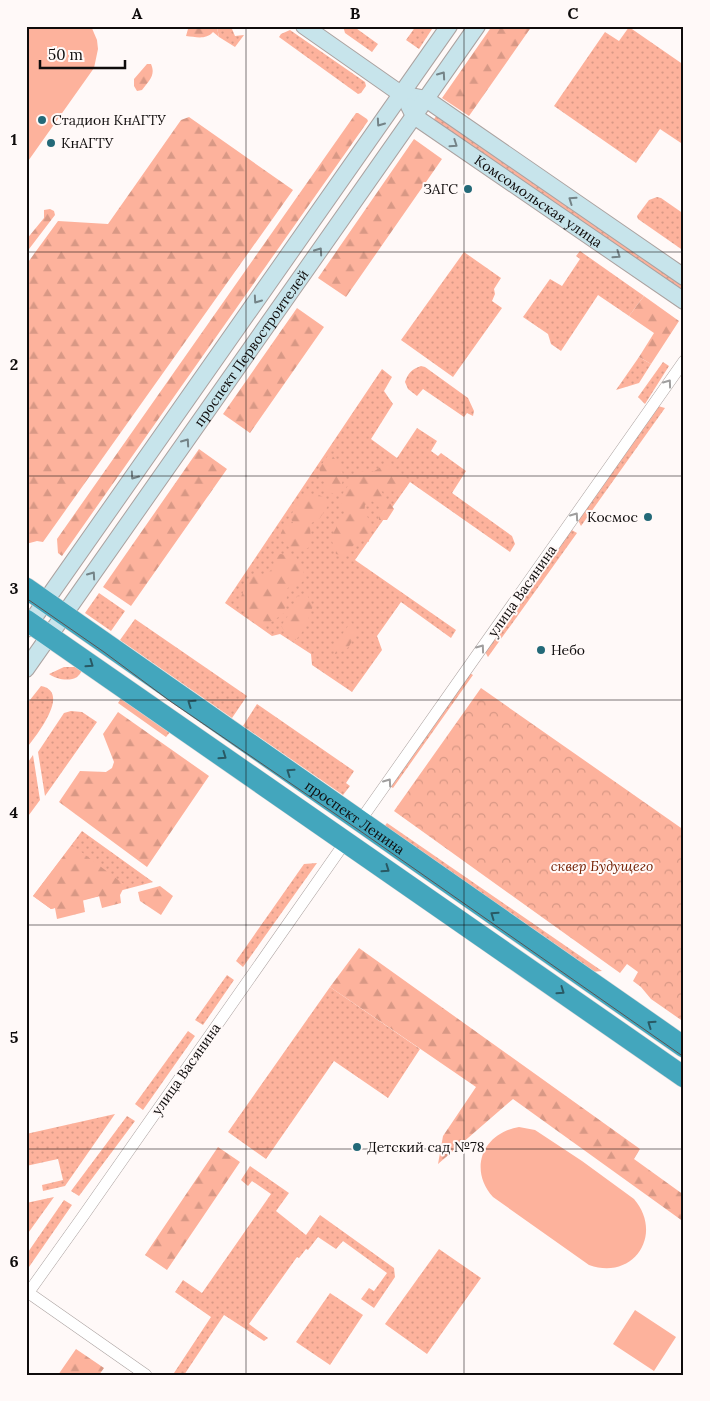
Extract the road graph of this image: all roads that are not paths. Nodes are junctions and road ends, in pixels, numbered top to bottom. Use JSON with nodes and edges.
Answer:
{"nodes":[{"id":1,"x":304,"y":26,"type":"edge"},
{"id":2,"x":448,"y":26,"type":"edge"},
{"id":3,"x":477,"y":26,"type":"edge"},
{"id":4,"x":401,"y":94,"type":"junction"},
{"id":5,"x":426,"y":99,"type":"junction"},
{"id":6,"x":414,"y":116,"type":"junction"},
{"id":7,"x":275,"y":273,"type":"junction"},
{"id":8,"x":684,"y":277,"type":"edge"},
{"id":9,"x":294,"y":287,"type":"junction"},
{"id":10,"x":684,"y":301,"type":"edge"},
{"id":11,"x":684,"y":361,"type":"edge"},
{"id":12,"x":182,"y":407,"type":"junction"},
{"id":13,"x":201,"y":420,"type":"junction"},
{"id":14,"x":26,"y":588,"type":"edge"},
{"id":15,"x":46,"y":602,"type":"junction"},
{"id":16,"x":64,"y":615,"type":"junction"},
{"id":17,"x":28,"y":624,"type":"edge"},
{"id":18,"x":50,"y":636,"type":"junction"},
{"id":19,"x":26,"y":669,"type":"edge"},
{"id":20,"x":360,"y":821,"type":"junction"},
{"id":21,"x":346,"y":841,"type":"junction"},
{"id":22,"x":534,"y":943,"type":"junction"},
{"id":23,"x":521,"y":963,"type":"junction"},
{"id":24,"x":684,"y":1047,"type":"edge"},
{"id":25,"x":684,"y":1078,"type":"edge"},
{"id":26,"x":27,"y":1293,"type":"edge"},
{"id":27,"x":146,"y":1375,"type":"edge"}],
"edges":[{"from":1,"to":4,"type":"main road","name":"Комсомольская улица"},
{"from":2,"to":4,"type":"main road","name":"проспект Первостроителей"},
{"from":5,"to":3,"type":"main road","name":"проспект Первостроителей","one_way":true},
{"from":4,"to":5,"type":"main road","name":"Комсомольская улица"},
{"from":4,"to":6,"type":"main road","name":"Комсомольская улица"},
{"from":4,"to":7,"type":"main road","name":"проспект Первостроителей","one_way":true},
{"from":5,"to":6,"type":"main road","name":"проспект Первостроителей"},
{"from":8,"to":5,"type":"main road","name":"Комсомольская улица","one_way":true},
{"from":9,"to":6,"type":"main road","name":"проспект Первостроителей","one_way":true},
{"from":6,"to":10,"type":"main road","name":"Комсомольская улица","one_way":true},
{"from":7,"to":9,"type":"main road"},
{"from":7,"to":12,"type":"main road","name":"проспект Первостроителей","one_way":true},
{"from":9,"to":13,"type":"main road","name":"проспект Первостроителей"},
{"from":20,"to":11,"type":"street","name":"улица Васянина","one_way":true},
{"from":12,"to":13,"type":"main road"},
{"from":12,"to":15,"type":"main road","name":"проспект Первостроителей","one_way":true},
{"from":16,"to":13,"type":"main road","name":"проспект Первостроителей","one_way":true},
{"from":14,"to":15,"type":"highway","name":"проспект Ленина"},
{"from":15,"to":16,"type":"highway","name":"проспект Ленина"},
{"from":15,"to":17,"type":"main road","name":"проспект Первостроителей"},
{"from":16,"to":18,"type":"main road","name":"проспект Первостроителей"},
{"from":20,"to":16,"type":"highway","name":"проспект Ленина","one_way":true},
{"from":17,"to":18,"type":"highway","name":"проспект Ленина"},
{"from":18,"to":19,"type":"main road","name":"проспект Первостроителей"},
{"from":18,"to":21,"type":"highway","name":"проспект Ленина","one_way":true},
{"from":20,"to":21,"type":"highway"},
{"from":22,"to":20,"type":"highway","name":"проспект Ленина","one_way":true},
{"from":21,"to":23,"type":"highway","name":"проспект Ленина","one_way":true},
{"from":21,"to":26,"type":"street","name":"улица Васянина"},
{"from":22,"to":23,"type":"highway"},
{"from":24,"to":22,"type":"highway","name":"проспект Ленина","one_way":true},
{"from":23,"to":25,"type":"highway","name":"проспект Ленина","one_way":true},
{"from":26,"to":27,"type":"street"}]}
